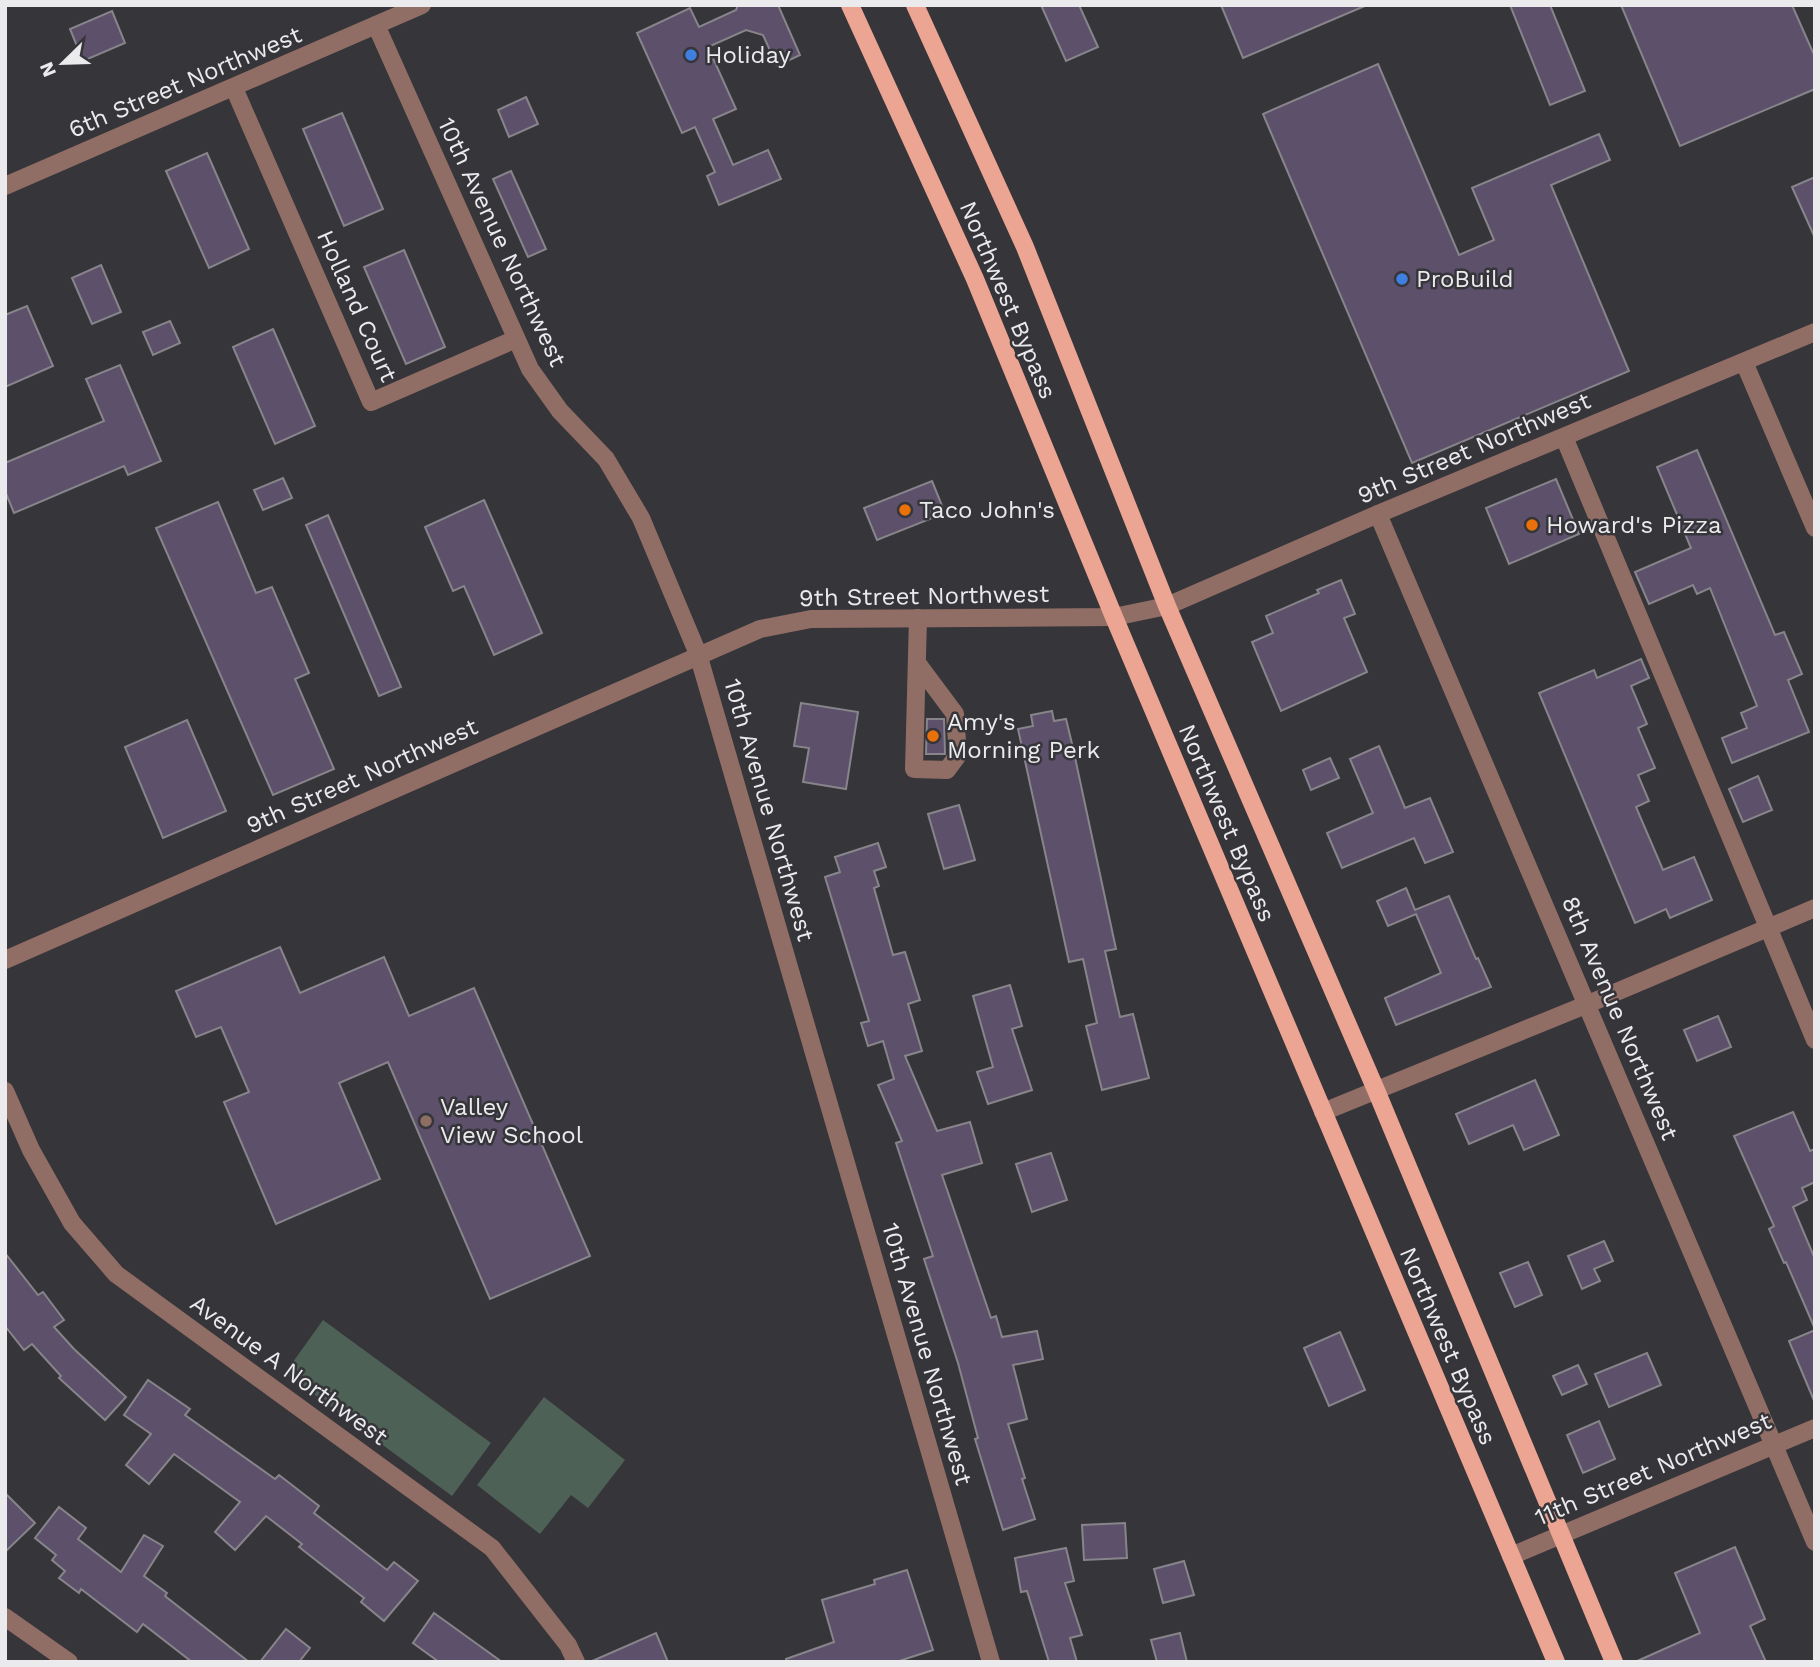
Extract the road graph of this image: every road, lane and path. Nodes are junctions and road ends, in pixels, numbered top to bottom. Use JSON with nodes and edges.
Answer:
{"nodes":[{"id":1,"x":422,"y":5,"type":"edge"},
{"id":2,"x":850,"y":5,"type":"edge"},
{"id":3,"x":915,"y":5,"type":"edge"},
{"id":4,"x":376,"y":25,"type":"junction"},
{"id":5,"x":234,"y":88,"type":"junction"},
{"id":6,"x":5,"y":186,"type":"edge"},
{"id":7,"x":1815,"y":332,"type":"edge"},
{"id":8,"x":516,"y":339,"type":"junction"},
{"id":9,"x":1744,"y":362,"type":"junction"},
{"id":10,"x":1564,"y":437,"type":"junction"},
{"id":11,"x":1378,"y":514,"type":"junction"},
{"id":12,"x":1815,"y":528,"type":"edge"},
{"id":13,"x":1167,"y":606,"type":"junction"},
{"id":14,"x":1114,"y":617,"type":"junction"},
{"id":15,"x":918,"y":618,"type":"junction"},
{"id":16,"x":698,"y":654,"type":"junction"},
{"id":17,"x":916,"y":663,"type":"junction"},
{"id":18,"x":1815,"y":908,"type":"edge"},
{"id":19,"x":1767,"y":928,"type":"junction"},
{"id":20,"x":5,"y":960,"type":"edge"},
{"id":21,"x":1588,"y":1004,"type":"junction"},
{"id":22,"x":1815,"y":1040,"type":"edge"},
{"id":23,"x":1376,"y":1090,"type":"junction"},
{"id":24,"x":5,"y":1091,"type":"edge"},
{"id":25,"x":1322,"y":1112,"type":"junction"},
{"id":26,"x":1815,"y":1428,"type":"edge"},
{"id":27,"x":1774,"y":1444,"type":"junction"},
{"id":28,"x":1561,"y":1535,"type":"junction"},
{"id":29,"x":1815,"y":1542,"type":"edge"},
{"id":30,"x":1511,"y":1556,"type":"junction"},
{"id":31,"x":5,"y":1617,"type":"edge"},
{"id":32,"x":69,"y":1662,"type":"edge"},
{"id":33,"x":576,"y":1662,"type":"edge"},
{"id":34,"x":991,"y":1662,"type":"edge"},
{"id":35,"x":1556,"y":1662,"type":"edge"},
{"id":36,"x":1614,"y":1662,"type":"edge"}],
"edges":[{"from":1,"to":4,"type":"street","name":"6th Street Northwest"},
{"from":2,"to":14,"type":"main road","name":"Northwest Bypass"},
{"from":3,"to":13,"type":"main road","name":"Northwest Bypass"},
{"from":4,"to":5,"type":"street","name":"6th Street Northwest"},
{"from":4,"to":8,"type":"street","name":"10th Avenue Northwest"},
{"from":5,"to":6,"type":"street","name":"6th Street Northwest"},
{"from":5,"to":8,"type":"street","name":"Holland Court"},
{"from":7,"to":9,"type":"street","name":"9th Street Northwest"},
{"from":8,"to":16,"type":"street","name":"10th Avenue Northwest"},
{"from":9,"to":10,"type":"street","name":"9th Street Northwest"},
{"from":9,"to":12,"type":"street"},
{"from":10,"to":11,"type":"street","name":"9th Street Northwest"},
{"from":10,"to":19,"type":"street"},
{"from":11,"to":13,"type":"street","name":"9th Street Northwest"},
{"from":11,"to":21,"type":"street","name":"8th Avenue Northwest"},
{"from":13,"to":14,"type":"street","name":"9th Street Northwest"},
{"from":13,"to":23,"type":"main road","name":"Northwest Bypass"},
{"from":14,"to":15,"type":"street","name":"9th Street Northwest"},
{"from":14,"to":25,"type":"main road","name":"Northwest Bypass"},
{"from":15,"to":16,"type":"street","name":"9th Street Northwest"},
{"from":15,"to":17,"type":"street"},
{"from":16,"to":20,"type":"street","name":"9th Street Northwest"},
{"from":16,"to":34,"type":"street","name":"10th Avenue Northwest"},
{"from":17,"to":17,"type":"street"},
{"from":18,"to":19,"type":"street"},
{"from":19,"to":21,"type":"street"},
{"from":19,"to":22,"type":"street"},
{"from":21,"to":23,"type":"street"},
{"from":21,"to":27,"type":"street","name":"8th Avenue Northwest"},
{"from":23,"to":25,"type":"street"},
{"from":23,"to":28,"type":"main road","name":"Northwest Bypass"},
{"from":24,"to":33,"type":"street","name":"Avenue A Northwest"},
{"from":25,"to":30,"type":"main road","name":"Northwest Bypass"},
{"from":26,"to":27,"type":"street","name":"11th Street Northwest"},
{"from":27,"to":28,"type":"street","name":"11th Street Northwest"},
{"from":27,"to":29,"type":"street","name":"8th Avenue Northwest"},
{"from":28,"to":30,"type":"street","name":"11th Street Northwest"},
{"from":28,"to":36,"type":"main road","name":"Northwest Bypass"},
{"from":30,"to":35,"type":"main road","name":"Northwest Bypass"},
{"from":31,"to":32,"type":"street"}]}
